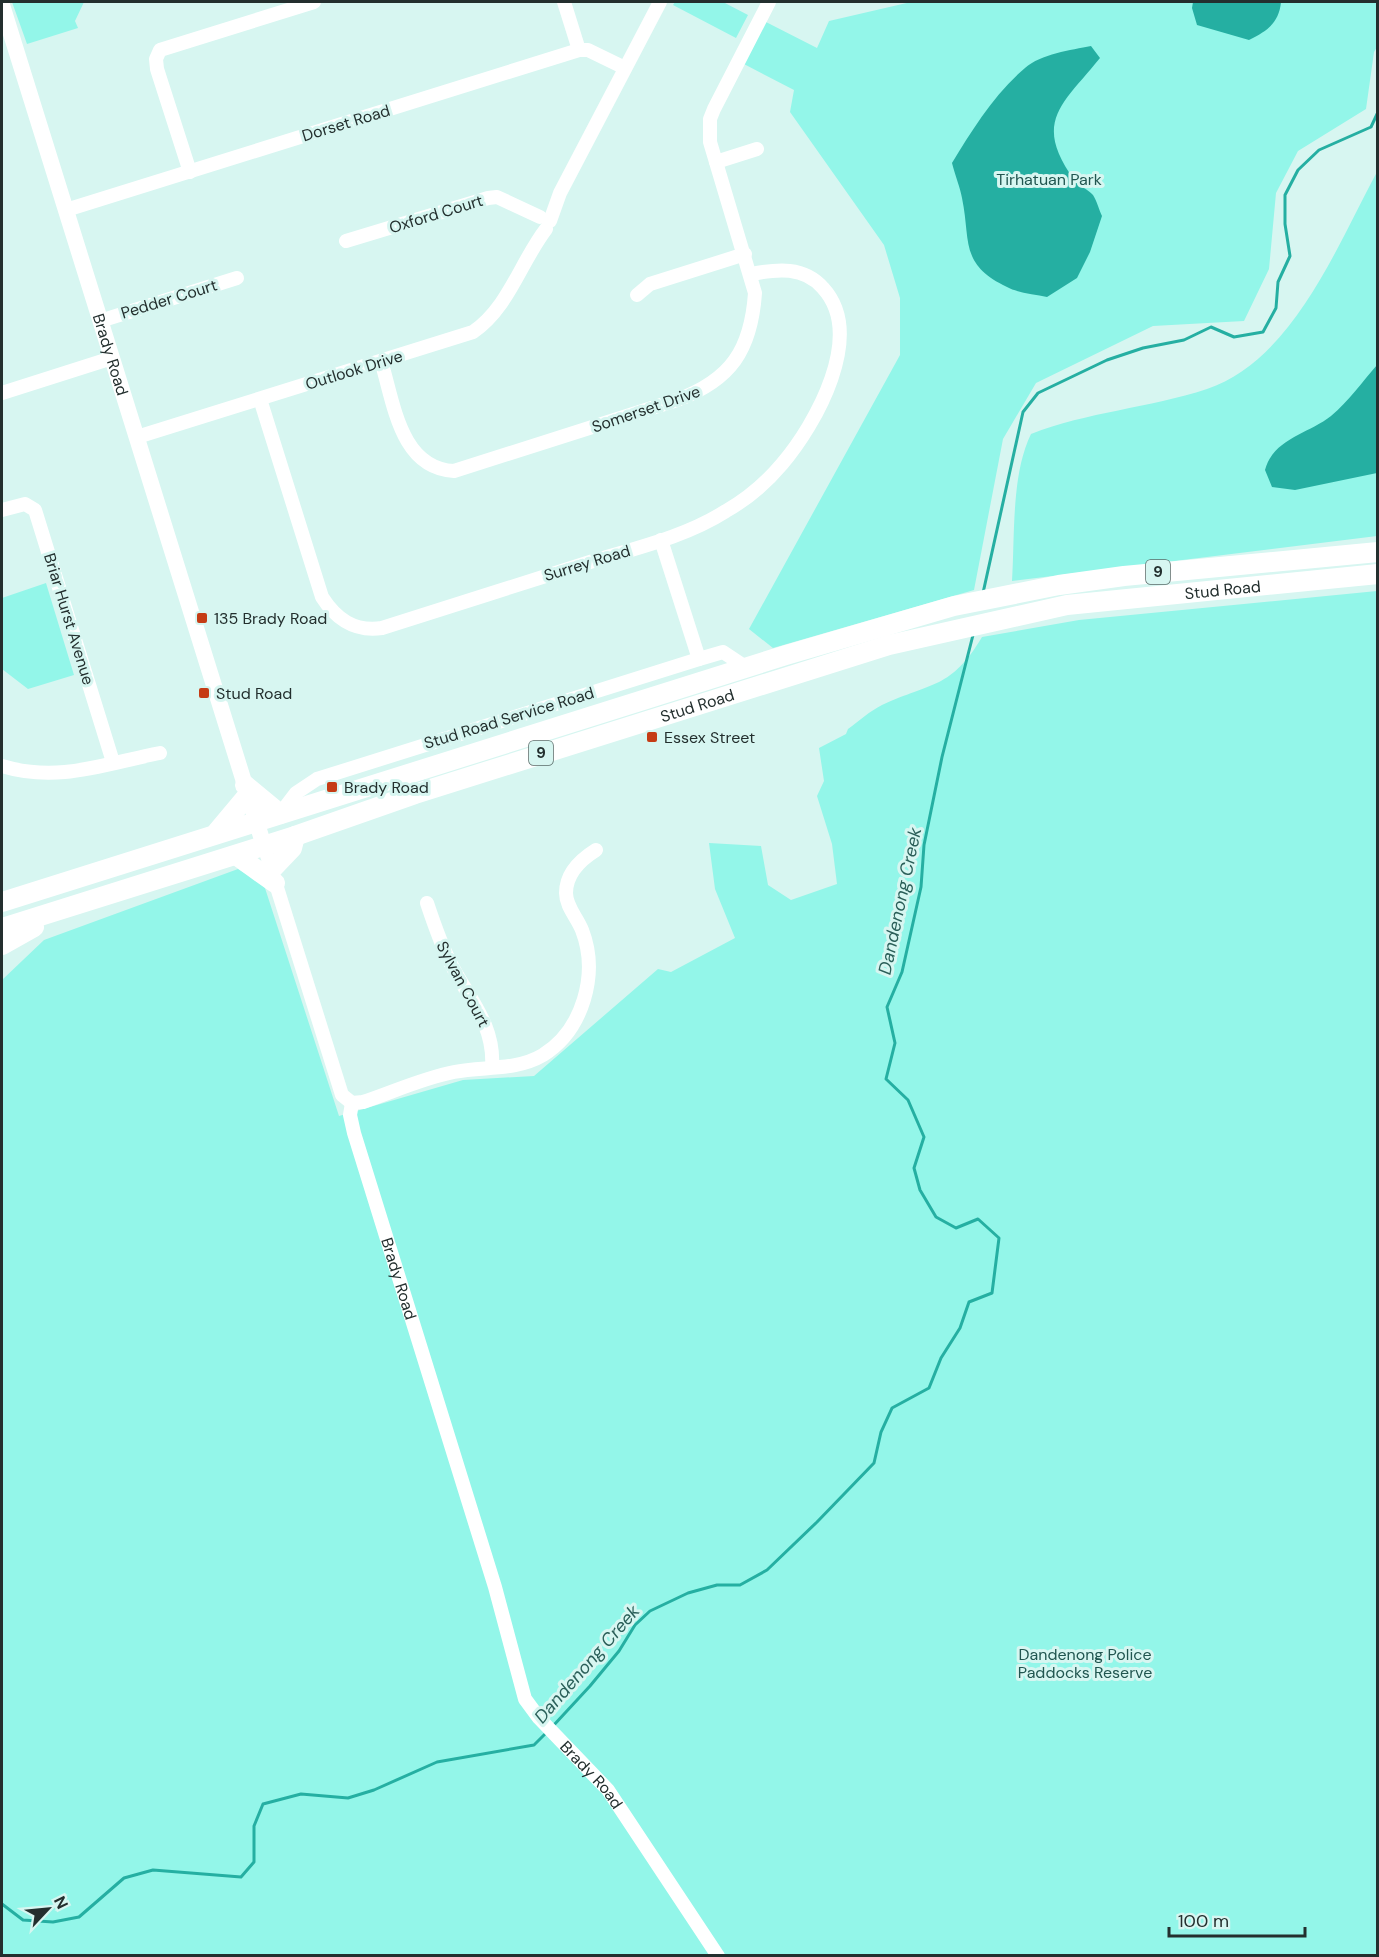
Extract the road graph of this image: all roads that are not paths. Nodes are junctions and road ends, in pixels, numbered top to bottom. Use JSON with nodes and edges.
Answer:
{"nodes":[{"id":1,"x":314,"y":2,"type":"edge"},
{"id":2,"x":564,"y":2,"type":"edge"},
{"id":3,"x":660,"y":2,"type":"edge"},
{"id":4,"x":769,"y":2,"type":"edge"},
{"id":5,"x":2,"y":5,"type":"edge"},
{"id":6,"x":579,"y":50,"type":"junction"},
{"id":7,"x":625,"y":68,"type":"junction"},
{"id":8,"x":757,"y":149,"type":"dead end"},
{"id":9,"x":716,"y":162,"type":"junction"},
{"id":10,"x":190,"y":172,"type":"junction"},
{"id":11,"x":66,"y":210,"type":"junction"},
{"id":12,"x":542,"y":222,"type":"junction"},
{"id":13,"x":346,"y":240,"type":"dead end"},
{"id":14,"x":745,"y":254,"type":"junction"},
{"id":15,"x":751,"y":274,"type":"junction"},
{"id":16,"x":237,"y":278,"type":"dead end"},
{"id":17,"x":637,"y":295,"type":"dead end"},
{"id":18,"x":100,"y":321,"type":"junction"},
{"id":19,"x":112,"y":358,"type":"junction"},
{"id":20,"x":381,"y":362,"type":"junction"},
{"id":21,"x":2,"y":393,"type":"edge"},
{"id":22,"x":260,"y":399,"type":"junction"},
{"id":23,"x":137,"y":437,"type":"junction"},
{"id":24,"x":2,"y":510,"type":"edge"},
{"id":25,"x":661,"y":540,"type":"junction"},
{"id":26,"x":1377,"y":552,"type":"edge"},
{"id":27,"x":1377,"y":574,"type":"edge"},
{"id":28,"x":699,"y":659,"type":"junction"},
{"id":29,"x":747,"y":668,"type":"junction"},
{"id":30,"x":160,"y":753,"type":"dead end"},
{"id":31,"x":113,"y":762,"type":"junction"},
{"id":32,"x":2,"y":766,"type":"edge"},
{"id":33,"x":246,"y":790,"type":"junction"},
{"id":34,"x":280,"y":814,"type":"junction"},
{"id":35,"x":256,"y":821,"type":"junction"},
{"id":36,"x":215,"y":835,"type":"junction"},
{"id":37,"x":295,"y":836,"type":"junction"},
{"id":38,"x":264,"y":846,"type":"junction"},
{"id":39,"x":596,"y":850,"type":"dead end"},
{"id":40,"x":236,"y":855,"type":"junction"},
{"id":41,"x":273,"y":877,"type":"junction"},
{"id":42,"x":3,"y":901,"type":"edge"},
{"id":43,"x":427,"y":903,"type":"dead end"},
{"id":44,"x":66,"y":910,"type":"junction"},
{"id":45,"x":2,"y":928,"type":"edge"},
{"id":46,"x":2,"y":945,"type":"edge"},
{"id":47,"x":492,"y":1067,"type":"junction"},
{"id":48,"x":352,"y":1103,"type":"junction"},
{"id":49,"x":718,"y":1956,"type":"edge"}],
"edges":[{"from":1,"to":10,"type":"street"},
{"from":2,"to":6,"type":"street"},
{"from":3,"to":7,"type":"street","name":"Outlook Drive"},
{"from":4,"to":9,"type":"street","name":"Somerset Drive"},
{"from":5,"to":11,"type":"main road","name":"Brady Road"},
{"from":6,"to":7,"type":"street"},
{"from":6,"to":10,"type":"street","name":"Dorset Road"},
{"from":7,"to":12,"type":"street","name":"Outlook Drive"},
{"from":8,"to":9,"type":"street"},
{"from":9,"to":14,"type":"street","name":"Somerset Drive"},
{"from":10,"to":11,"type":"street","name":"Dorset Road"},
{"from":11,"to":18,"type":"main road","name":"Brady Road"},
{"from":12,"to":13,"type":"street","name":"Oxford Court"},
{"from":12,"to":20,"type":"street","name":"Outlook Drive"},
{"from":14,"to":15,"type":"street","name":"Somerset Drive"},
{"from":14,"to":17,"type":"street"},
{"from":15,"to":20,"type":"street","name":"Somerset Drive"},
{"from":15,"to":25,"type":"street","name":"Surrey Road"},
{"from":16,"to":18,"type":"street","name":"Pedder Court"},
{"from":18,"to":19,"type":"main road","name":"Brady Road"},
{"from":19,"to":21,"type":"street"},
{"from":19,"to":23,"type":"main road","name":"Brady Road"},
{"from":20,"to":22,"type":"street","name":"Outlook Drive"},
{"from":22,"to":23,"type":"street","name":"Outlook Drive"},
{"from":22,"to":25,"type":"street","name":"Surrey Road"},
{"from":23,"to":33,"type":"main road","name":"Brady Road"},
{"from":24,"to":31,"type":"street","name":"Briar Hurst Avenue"},
{"from":25,"to":28,"type":"street"},
{"from":26,"to":29,"type":"highway","name":"Stud Road","number":"9"},
{"from":27,"to":37,"type":"highway","name":"Stud Road","number":"9"},
{"from":28,"to":29,"type":"street","name":"Stud Road Service Road"},
{"from":28,"to":34,"type":"street","name":"Stud Road Service Road"},
{"from":29,"to":34,"type":"highway","name":"Stud Road","number":"9"},
{"from":30,"to":31,"type":"street"},
{"from":31,"to":32,"type":"street"},
{"from":33,"to":34,"type":"highway"},
{"from":33,"to":35,"type":"main road","name":"Brady Road"},
{"from":33,"to":36,"type":"highway"},
{"from":34,"to":35,"type":"highway","name":"Stud Road","number":"9"},
{"from":35,"to":36,"type":"highway","name":"Stud Road","number":"9"},
{"from":35,"to":38,"type":"main road","name":"Brady Road"},
{"from":36,"to":42,"type":"highway","name":"Stud Road","number":"9"},
{"from":37,"to":38,"type":"highway","name":"Stud Road","number":"9"},
{"from":37,"to":41,"type":"highway"},
{"from":38,"to":40,"type":"highway","name":"Stud Road","number":"9"},
{"from":38,"to":41,"type":"street","name":"Brady Road"},
{"from":39,"to":47,"type":"street"},
{"from":40,"to":41,"type":"highway"},
{"from":40,"to":44,"type":"highway","name":"Stud Road","number":"9"},
{"from":41,"to":48,"type":"street","name":"Brady Road"},
{"from":43,"to":47,"type":"street","name":"Sylvan Court"},
{"from":44,"to":45,"type":"highway","name":"Stud Road","number":"9"},
{"from":44,"to":46,"type":"highway"},
{"from":47,"to":48,"type":"street"},
{"from":48,"to":49,"type":"street","name":"Brady Road"}]}
